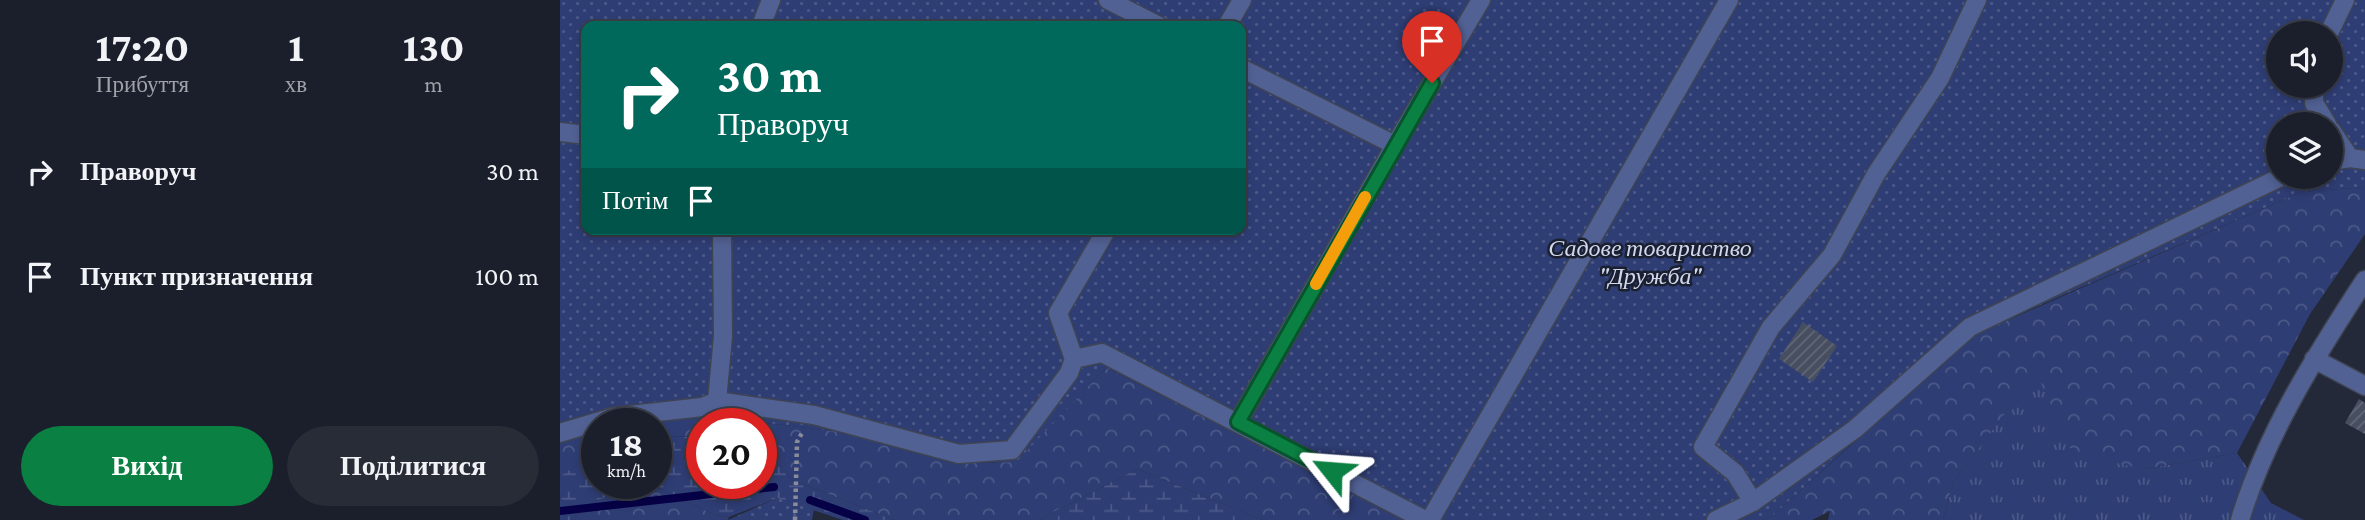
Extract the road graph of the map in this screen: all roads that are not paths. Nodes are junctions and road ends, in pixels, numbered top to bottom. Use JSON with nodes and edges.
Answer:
{"nodes":[{"id":1,"x":771,"y":0,"type":"edge"},
{"id":2,"x":1108,"y":0,"type":"edge"},
{"id":3,"x":1242,"y":0,"type":"edge"},
{"id":4,"x":1481,"y":0,"type":"edge"},
{"id":5,"x":1729,"y":0,"type":"edge"},
{"id":6,"x":1977,"y":0,"type":"edge"},
{"id":7,"x":2345,"y":0,"type":"edge"},
{"id":8,"x":763,"y":21,"type":"edge"},
{"id":9,"x":1149,"y":21,"type":"edge"},
{"id":10,"x":1230,"y":21,"type":"edge"},
{"id":11,"x":2335,"y":21,"type":"edge"},
{"id":12,"x":1246,"y":70,"type":"edge"},
{"id":13,"x":560,"y":132,"type":"edge"},
{"id":14,"x":581,"y":134,"type":"edge"},
{"id":15,"x":2343,"y":143,"type":"edge"},
{"id":16,"x":1395,"y":145,"type":"junction"},
{"id":17,"x":2357,"y":159,"type":"edge"},
{"id":18,"x":2266,"y":184,"type":"edge"},
{"id":19,"x":722,"y":235,"type":"edge"},
{"id":20,"x":1104,"y":235,"type":"edge"},
{"id":21,"x":2365,"y":280,"type":"edge"},
{"id":22,"x":1074,"y":359,"type":"junction"},
{"id":23,"x":2314,"y":359,"type":"junction"},
{"id":24,"x":2365,"y":386,"type":"edge"},
{"id":25,"x":717,"y":401,"type":"junction"},
{"id":26,"x":1238,"y":422,"type":"junction"},
{"id":27,"x":560,"y":433,"type":"edge"},
{"id":28,"x":1753,"y":502,"type":"junction"},
{"id":29,"x":1428,"y":520,"type":"edge"},
{"id":30,"x":1716,"y":520,"type":"edge"},
{"id":31,"x":2240,"y":520,"type":"edge"}],
"edges":[{"from":1,"to":8,"type":"street"},
{"from":2,"to":9,"type":"street"},
{"from":3,"to":10,"type":"street"},
{"from":4,"to":16,"type":"street"},
{"from":5,"to":29,"type":"street"},
{"from":6,"to":28,"type":"street"},
{"from":7,"to":11,"type":"street"},
{"from":12,"to":16,"type":"street"},
{"from":13,"to":14,"type":"street"},
{"from":15,"to":17,"type":"street"},
{"from":16,"to":26,"type":"street"},
{"from":18,"to":28,"type":"street"},
{"from":19,"to":25,"type":"street"},
{"from":20,"to":22,"type":"street"},
{"from":21,"to":23,"type":"street"},
{"from":22,"to":25,"type":"street"},
{"from":22,"to":26,"type":"street"},
{"from":23,"to":24,"type":"street"},
{"from":23,"to":31,"type":"street"},
{"from":25,"to":27,"type":"street"},
{"from":26,"to":29,"type":"street"},
{"from":28,"to":30,"type":"street"}]}
